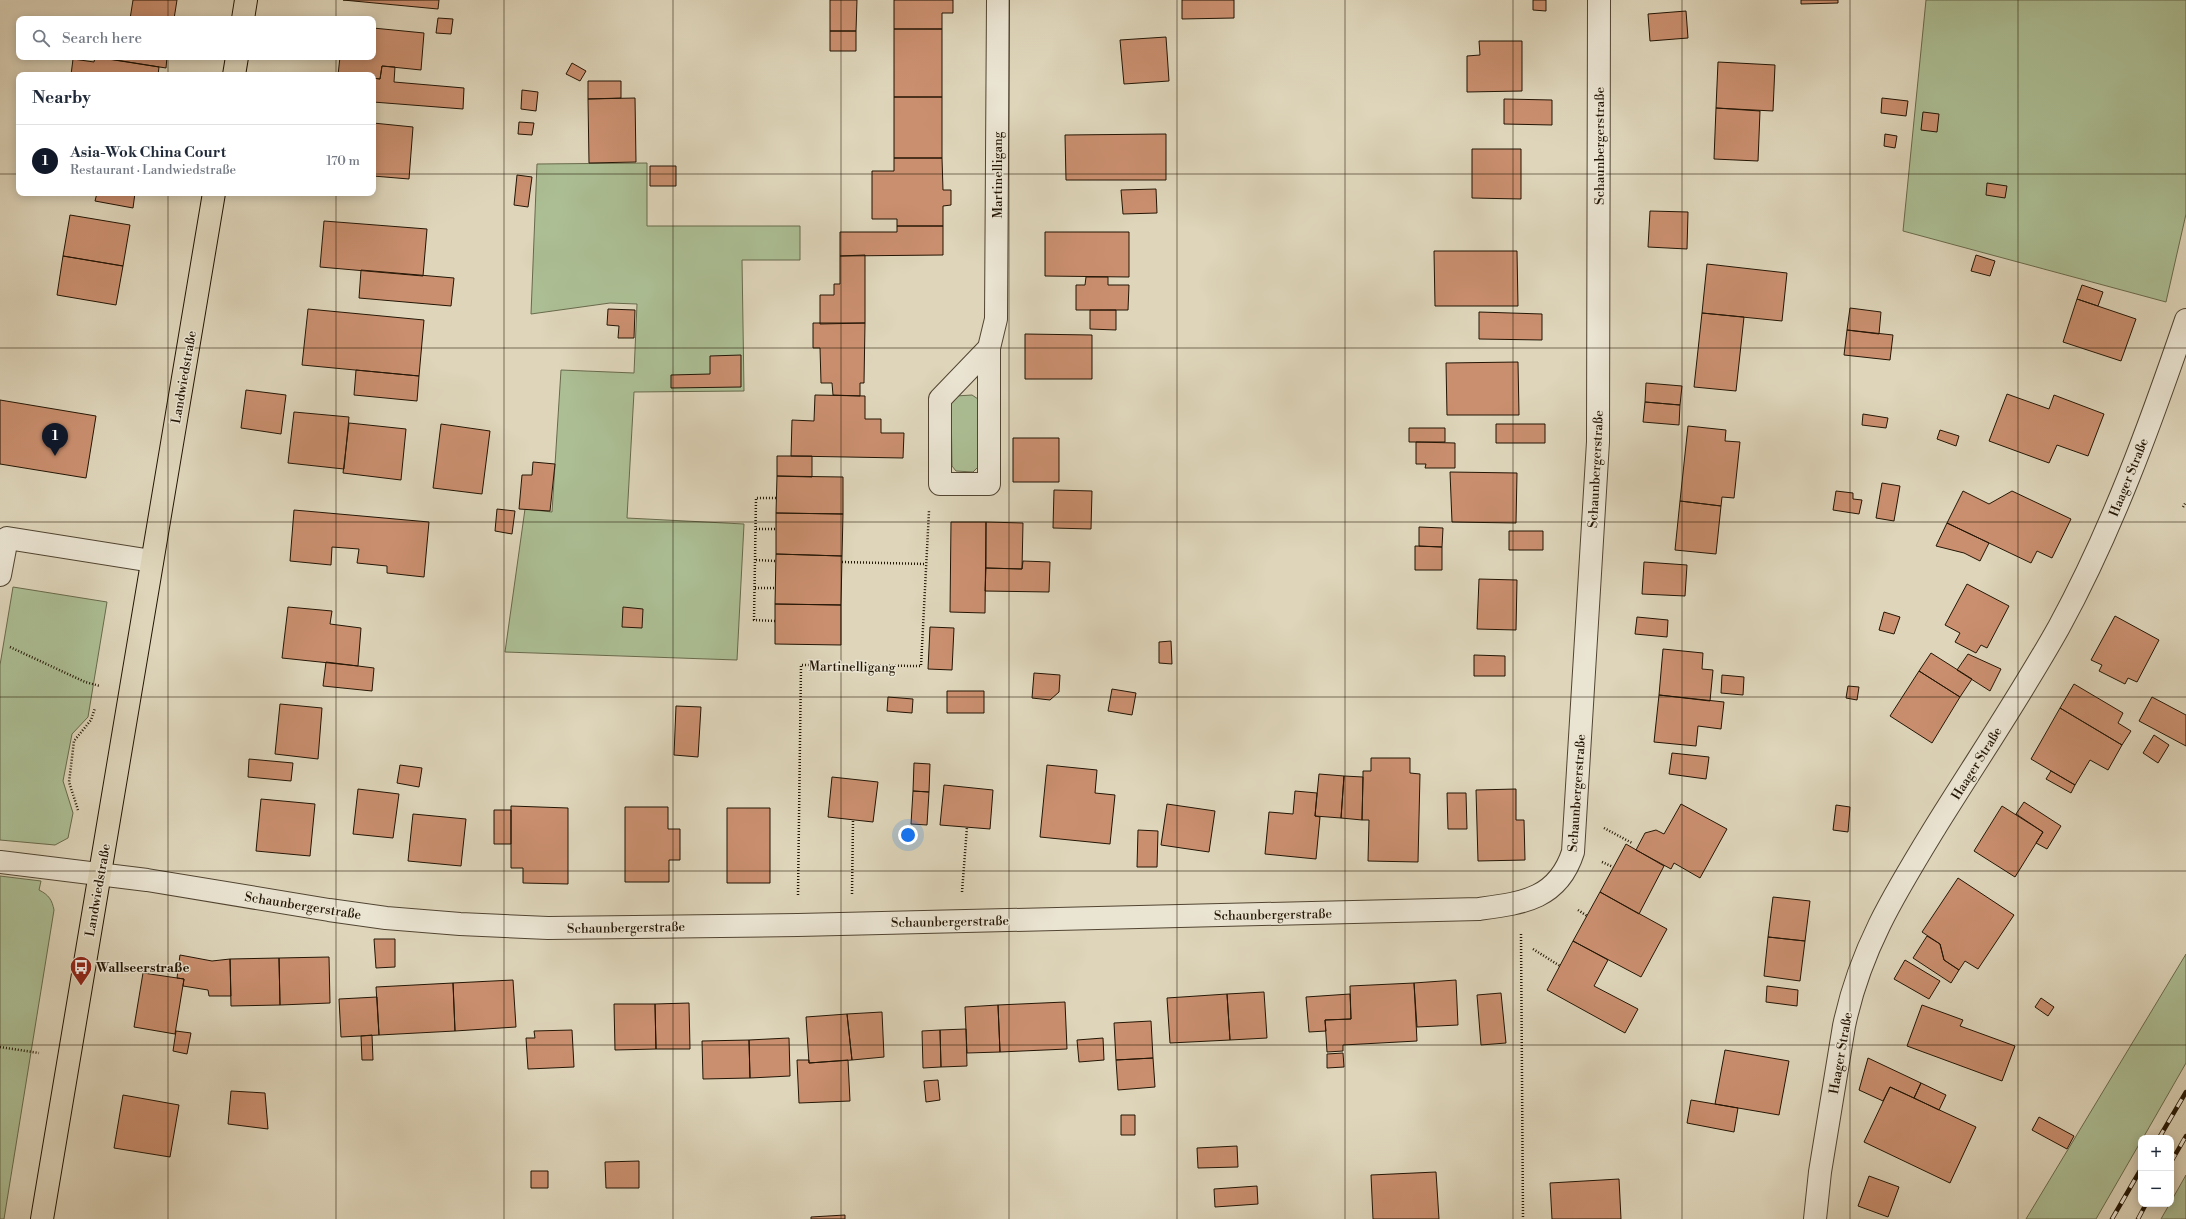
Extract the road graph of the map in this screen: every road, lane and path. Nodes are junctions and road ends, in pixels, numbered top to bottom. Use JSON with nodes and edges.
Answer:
{"nodes":[{"id":1,"x":246,"y":0,"type":"edge"},
{"id":2,"x":998,"y":0,"type":"edge"},
{"id":3,"x":1599,"y":0,"type":"edge"},
{"id":4,"x":243,"y":16,"type":"edge"},
{"id":5,"x":236,"y":60,"type":"edge"},
{"id":6,"x":234,"y":72,"type":"edge"},
{"id":7,"x":213,"y":196,"type":"edge"},
{"id":8,"x":2186,"y":320,"type":"edge"},
{"id":9,"x":989,"y":348,"type":"junction"},
{"id":10,"x":940,"y":484,"type":"junction"},
{"id":11,"x":776,"y":498,"type":"dead end"},
{"id":12,"x":2186,"y":502,"type":"edge"},
{"id":13,"x":2183,"y":507,"type":"dead end"},
{"id":14,"x":756,"y":529,"type":"junction"},
{"id":15,"x":776,"y":529,"type":"dead end"},
{"id":16,"x":756,"y":560,"type":"junction"},
{"id":17,"x":152,"y":561,"type":"junction"},
{"id":18,"x":776,"y":561,"type":"dead end"},
{"id":19,"x":842,"y":562,"type":"dead end"},
{"id":20,"x":926,"y":564,"type":"junction"},
{"id":21,"x":0,"y":574,"type":"edge"},
{"id":22,"x":755,"y":588,"type":"junction"},
{"id":23,"x":775,"y":588,"type":"dead end"},
{"id":24,"x":775,"y":621,"type":"dead end"},
{"id":25,"x":10,"y":647,"type":"dead end"},
{"id":26,"x":99,"y":693,"type":"dead end"},
{"id":27,"x":95,"y":707,"type":"dead end"},
{"id":28,"x":79,"y":814,"type":"dead end"},
{"id":29,"x":853,"y":820,"type":"dead end"},
{"id":30,"x":1600,"y":826,"type":"dead end"},
{"id":31,"x":967,"y":827,"type":"dead end"},
{"id":32,"x":1632,"y":843,"type":"dead end"},
{"id":33,"x":0,"y":862,"type":"edge"},
{"id":34,"x":100,"y":874,"type":"junction"},
{"id":35,"x":962,"y":895,"type":"dead end"},
{"id":36,"x":852,"y":897,"type":"dead end"},
{"id":37,"x":1521,"y":902,"type":"junction"},
{"id":38,"x":1578,"y":910,"type":"dead end"},
{"id":39,"x":1587,"y":916,"type":"dead end"},
{"id":40,"x":798,"y":925,"type":"junction"},
{"id":41,"x":1533,"y":949,"type":"dead end"},
{"id":42,"x":1560,"y":966,"type":"dead end"},
{"id":43,"x":0,"y":1047,"type":"edge"},
{"id":44,"x":39,"y":1053,"type":"dead end"},
{"id":45,"x":42,"y":1219,"type":"edge"},
{"id":46,"x":1523,"y":1219,"type":"edge"},
{"id":47,"x":1815,"y":1219,"type":"edge"}],
"edges":[{"from":1,"to":4,"type":"main road"},
{"from":2,"to":9,"type":"street","name":"Martinelligang"},
{"from":3,"to":37,"type":"street","name":"Schaunbergerstraße"},
{"from":5,"to":6,"type":"main road"},
{"from":7,"to":17,"type":"main road","name":"Landwiedstraße"},
{"from":8,"to":47,"type":"street","name":"Haager Straße"},
{"from":9,"to":10,"type":"street"},
{"from":9,"to":10,"type":"street","name":"Martinelligang"},
{"from":10,"to":20,"type":"path","name":"Martinelligang"},
{"from":11,"to":14,"type":"path"},
{"from":12,"to":13,"type":"path"},
{"from":14,"to":15,"type":"path"},
{"from":14,"to":16,"type":"path"},
{"from":16,"to":18,"type":"path"},
{"from":16,"to":22,"type":"path"},
{"from":17,"to":21,"type":"street"},
{"from":17,"to":34,"type":"main road","name":"Landwiedstraße"},
{"from":19,"to":20,"type":"path"},
{"from":20,"to":40,"type":"path","name":"Martinelligang"},
{"from":22,"to":23,"type":"path"},
{"from":22,"to":24,"type":"path"},
{"from":25,"to":26,"type":"path"},
{"from":27,"to":28,"type":"path"},
{"from":29,"to":36,"type":"path"},
{"from":30,"to":32,"type":"path"},
{"from":31,"to":35,"type":"path"},
{"from":33,"to":34,"type":"street"},
{"from":34,"to":40,"type":"street","name":"Schaunbergerstraße"},
{"from":34,"to":45,"type":"main road","name":"Landwiedstraße"},
{"from":37,"to":40,"type":"street","name":"Schaunbergerstraße"},
{"from":37,"to":46,"type":"path"},
{"from":38,"to":39,"type":"path"},
{"from":41,"to":42,"type":"path"},
{"from":43,"to":44,"type":"path"}]}
